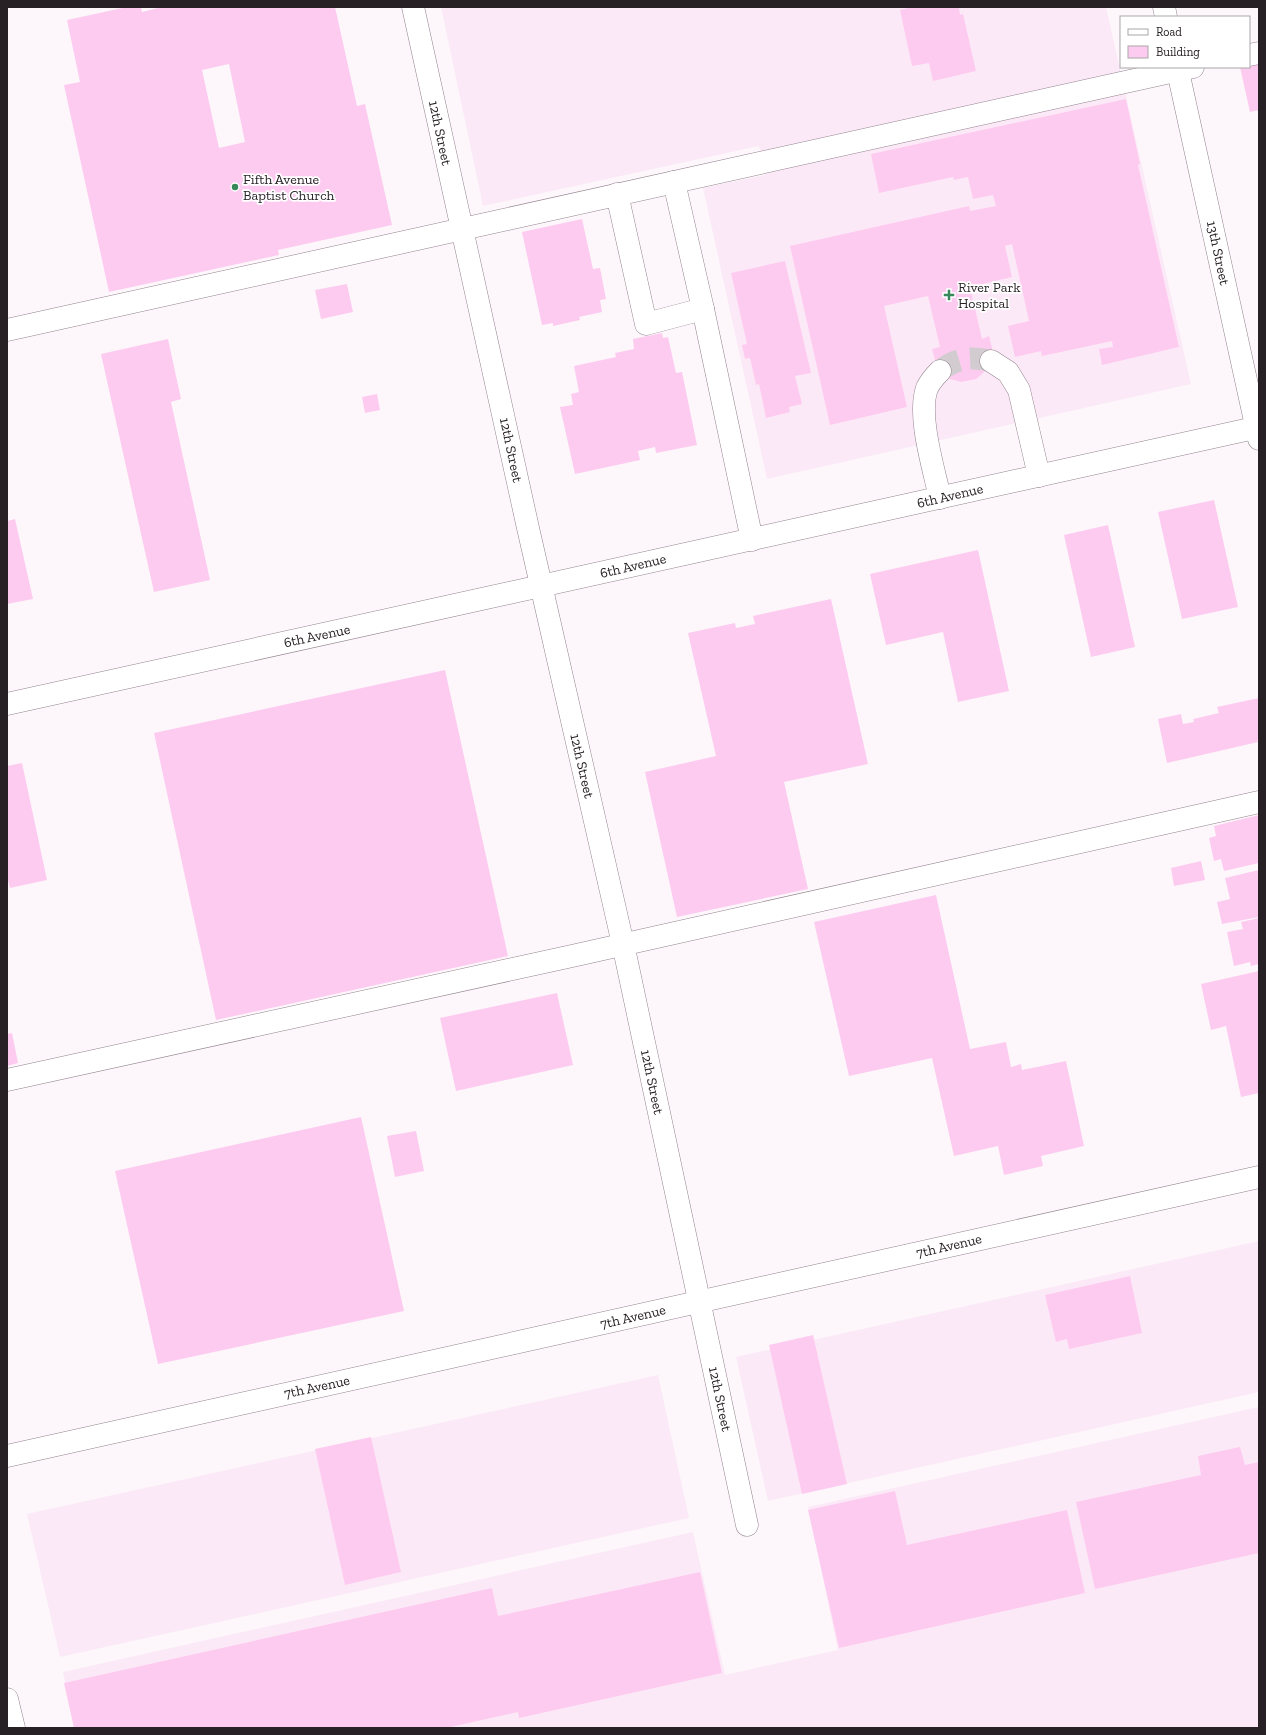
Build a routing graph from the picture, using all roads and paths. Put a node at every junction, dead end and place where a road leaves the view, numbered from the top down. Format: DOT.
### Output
graph roads {
  1 [pos="413,7"];
  2 [pos="1183,68"];
  3 [pos="674,182"];
  4 [pos="617,194"];
  5 [pos="461,229"];
  6 [pos="702,309"];
  7 [pos="7,330"];
  8 [pos="991,361"];
  9 [pos="940,371"];
  10 [pos="1258,431"];
  11 [pos="1039,476"];
  12 [pos="940,498"];
  13 [pos="752,540"];
  14 [pos="542,586"];
  15 [pos="7,704"];
  16 [pos="1259,802"];
  17 [pos="623,944"];
  18 [pos="7,1080"];
  19 [pos="1259,1177"];
  20 [pos="699,1303"];
  21 [pos="7,1456"];
  22 [pos="748,1525"];
  23 [pos="7,1699"];
  24 [pos="14,1728"];
  1 -- 5 [label="street, 12th Street"];
  2 -- 3 [label="street"];
  2 -- 10 [label="street, 13th Street"];
  3 -- 4 [label="street"];
  3 -- 6 [label="street"];
  4 -- 5 [label="street"];
  4 -- 6 [label="street"];
  5 -- 7 [label="street"];
  5 -- 14 [label="street, 12th Street"];
  6 -- 13 [label="street"];
  8 -- 11 [label="street"];
  9 -- 12 [label="street"];
  10 -- 11 [label="street, 6th Avenue"];
  11 -- 12 [label="street, 6th Avenue"];
  12 -- 13 [label="street, 6th Avenue"];
  13 -- 14 [label="street, 6th Avenue"];
  14 -- 15 [label="street, 6th Avenue"];
  14 -- 17 [label="street, 12th Street"];
  16 -- 17 [label="street"];
  17 -- 18 [label="street"];
  17 -- 20 [label="street, 12th Street"];
  19 -- 20 [label="street, 7th Avenue"];
  20 -- 21 [label="street, 7th Avenue"];
  20 -- 22 [label="street, 12th Street"];
  23 -- 24 [label="street"];
}
